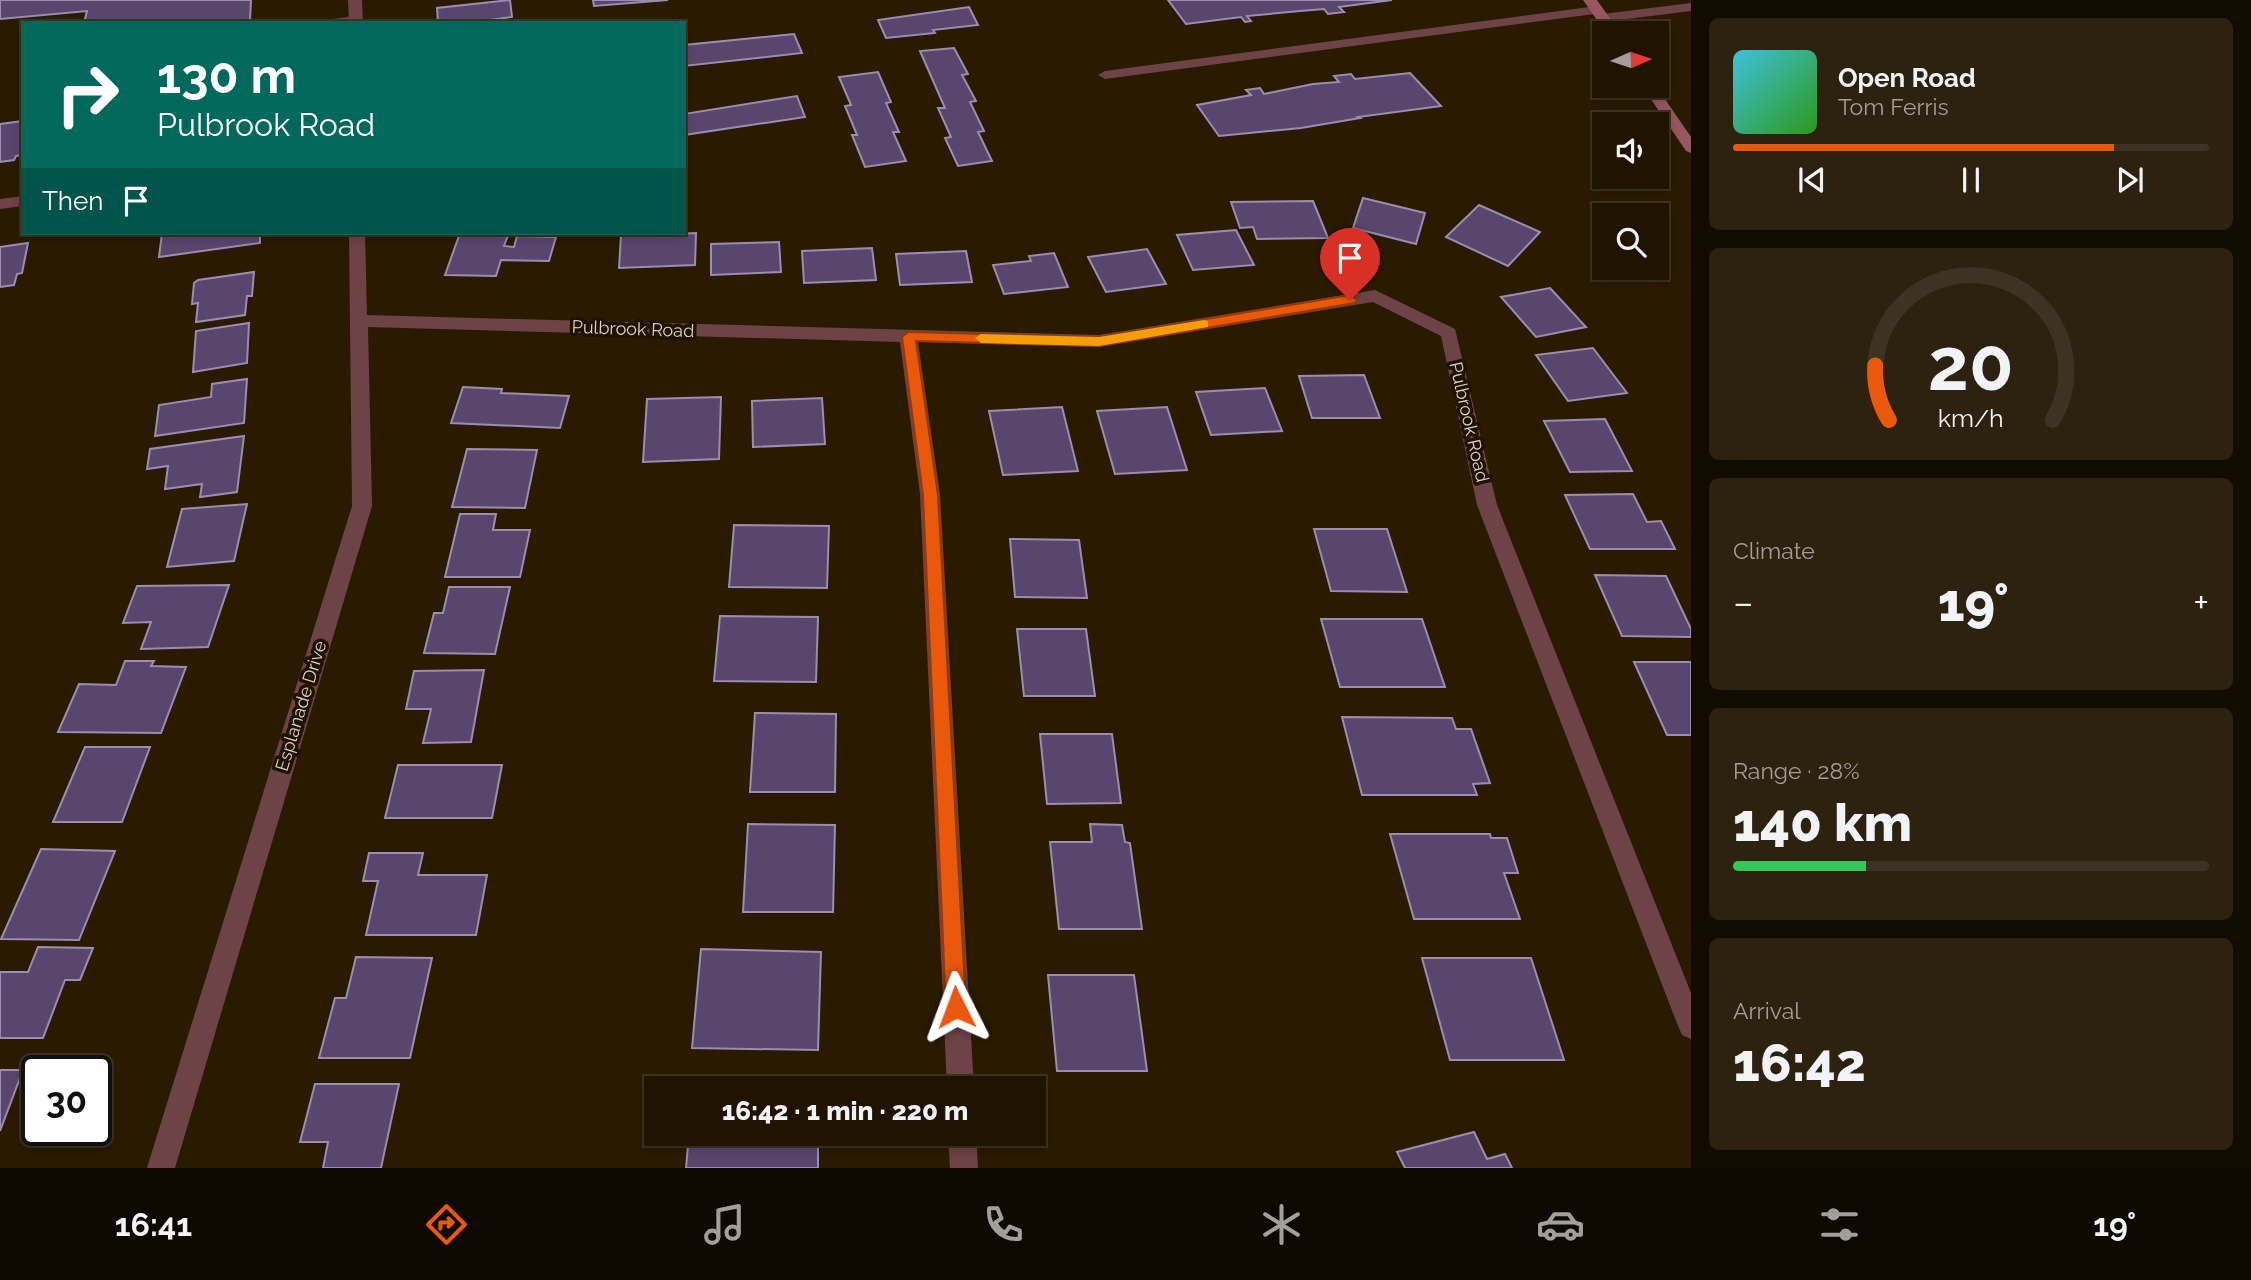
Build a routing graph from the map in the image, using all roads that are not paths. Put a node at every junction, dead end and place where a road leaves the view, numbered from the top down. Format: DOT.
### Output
graph roads {
  1 [pos="355,0"];
  2 [pos="1691,7"];
  3 [pos="1597,9"];
  4 [pos="356,21"];
  5 [pos="1105,75"];
  6 [pos="1657,98"];
  7 [pos="1691,148"];
  8 [pos="21,201"];
  9 [pos="0,204"];
  10 [pos="357,235"];
  11 [pos="358,321"];
  12 [pos="908,337"];
  13 [pos="1691,1026"];
  14 [pos="959,1076"];
  15 [pos="963,1146"];
  16 [pos="161,1168"];
  17 [pos="964,1168"];
  1 -- 4 [label="street"];
  2 -- 3 [label="street"];
  3 -- 5 [label="street"];
  6 -- 7 [label="main road"];
  8 -- 9 [label="street"];
  10 -- 11 [label="street, Esplanade Drive"];
  11 -- 12 [label="street, Pulbrook Road"];
  11 -- 16 [label="street, Esplanade Drive"];
  12 -- 13 [label="street, Pulbrook Road"];
  12 -- 14 [label="street"];
  15 -- 17 [label="street"];
}
